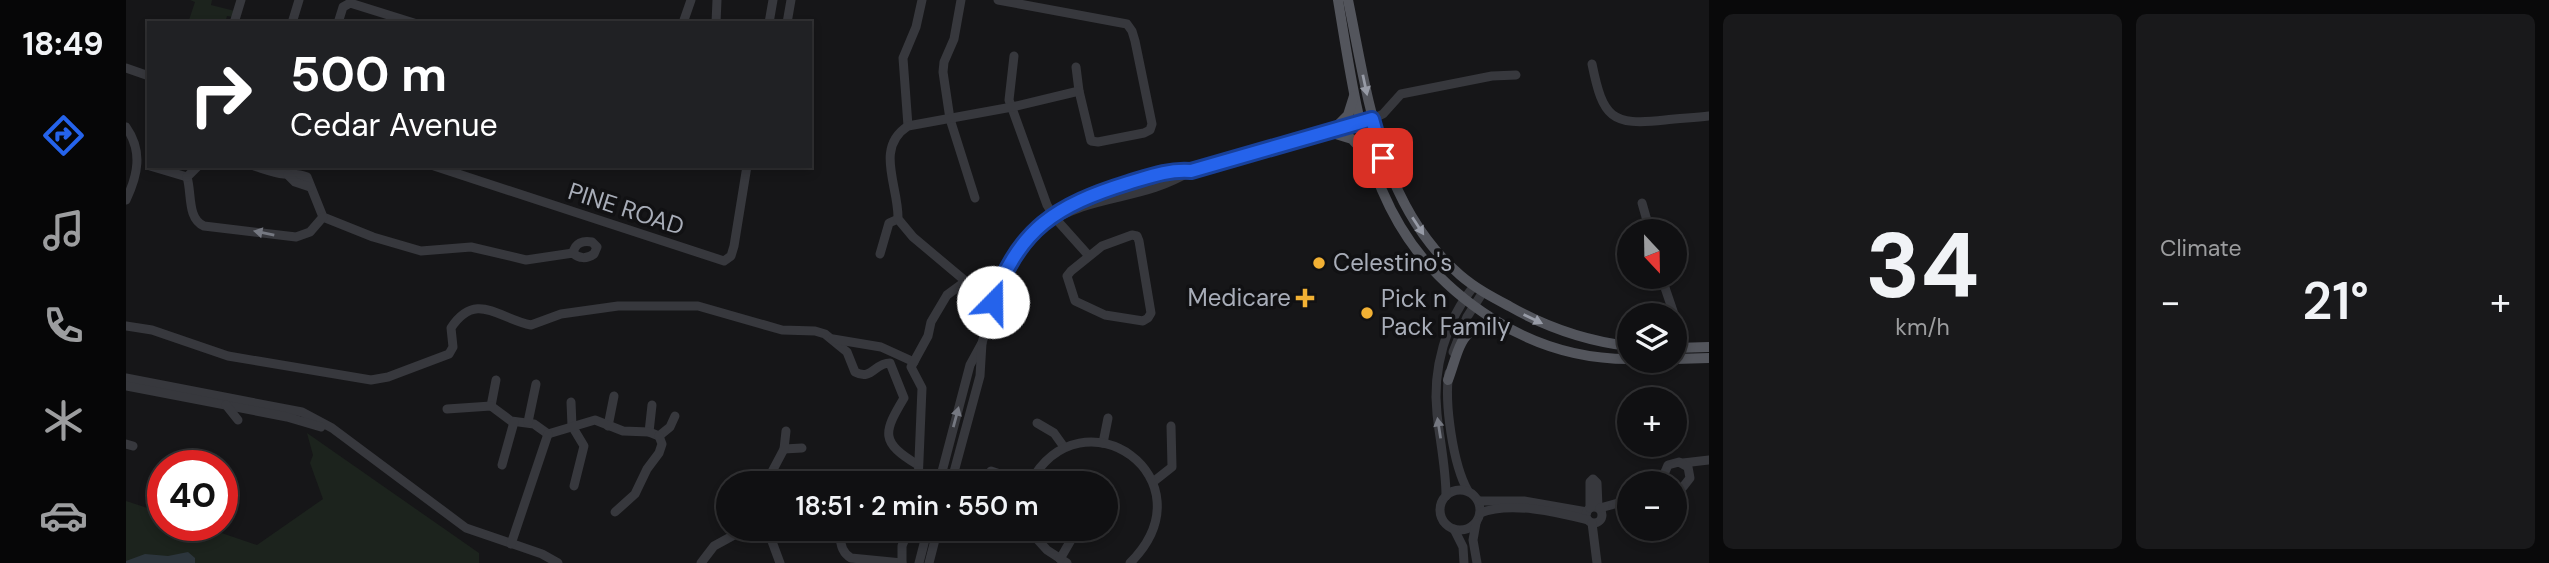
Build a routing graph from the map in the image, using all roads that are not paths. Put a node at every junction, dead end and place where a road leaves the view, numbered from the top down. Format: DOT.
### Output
graph roads {
  1 [pos="241,0"];
  2 [pos="299,0"];
  3 [pos="691,0"];
  4 [pos="717,0"];
  5 [pos="773,0"];
  6 [pos="791,0"];
  7 [pos="922,0"];
  8 [pos="961,0"];
  9 [pos="998,0"];
  10 [pos="1338,0"];
  11 [pos="1348,0"];
  12 [pos="235,21"];
  13 [pos="293,21"];
  14 [pos="339,21"];
  15 [pos="408,21"];
  16 [pos="684,21"];
  17 [pos="716,21"];
  18 [pos="769,21"];
  19 [pos="787,21"];
  20 [pos="1014,56"];
  21 [pos="1592,64"];
  22 [pos="1076,67"];
  23 [pos="126,68"];
  24 [pos="147,75"];
  25 [pos="1516,75"];
  26 [pos="1079,91"];
  27 [pos="1354,96"];
  28 [pos="1012,107"];
  29 [pos="1709,116"];
  30 [pos="950,119"];
  31 [pos="1367,121"];
  32 [pos="908,126"];
  33 [pos="126,127"];
  34 [pos="1330,132"];
  35 [pos="1369,160"];
  36 [pos="138,163"];
  37 [pos="147,165"];
  38 [pos="156,168"];
  39 [pos="196,168"];
  40 [pos="262,168"];
  41 [pos="440,168"];
  42 [pos="747,168"];
  43 [pos="1191,171"];
  44 [pos="187,177"];
  45 [pos="1045,197"];
  46 [pos="975,198"];
  47 [pos="126,200"];
  48 [pos="1642,204"];
  49 [pos="1063,208"];
  50 [pos="323,217"];
  51 [pos="1051,218"];
  52 [pos="898,219"];
  53 [pos="1646,219"];
  54 [pos="573,253"];
  55 [pos="880,254"];
  56 [pos="1089,256"];
  57 [pos="1478,288"];
  58 [pos="1468,303"];
  59 [pos="126,326"];
  60 [pos="1528,338"];
  61 [pos="833,339"];
  62 [pos="982,343"];
  63 [pos="1617,344"];
  64 [pos="1709,347"];
  65 [pos="1687,352"];
  66 [pos="1687,355"];
  67 [pos="1617,358"];
  68 [pos="1709,358"];
  69 [pos="914,362"];
  70 [pos="126,378"];
  71 [pos="496,380"];
  72 [pos="1448,380"];
  73 [pos="536,384"];
  74 [pos="126,386"];
  75 [pos="614,396"];
  76 [pos="571,402"];
  77 [pos="226,405"];
  78 [pos="652,405"];
  79 [pos="491,406"];
  80 [pos="447,409"];
  81 [pos="675,416"];
  82 [pos="1108,418"];
  83 [pos="239,420"];
  84 [pos="514,422"];
  85 [pos="528,422"];
  86 [pos="1038,423"];
  87 [pos="572,426"];
  88 [pos="608,426"];
  89 [pos="1171,426"];
  90 [pos="786,431"];
  91 [pos="649,432"];
  92 [pos="338,435"];
  93 [pos="548,435"];
  94 [pos="659,436"];
  95 [pos="1103,443"];
  96 [pos="1064,447"];
  97 [pos="802,448"];
  98 [pos="784,449"];
  99 [pos="1709,461"];
  100 [pos="502,465"];
  101 [pos="918,465"];
  102 [pos="1686,465"];
  103 [pos="772,471"];
  104 [pos="918,471"];
  105 [pos="942,471"];
  106 [pos="954,471"];
  107 [pos="1038,471"];
  108 [pos="1665,471"];
  109 [pos="1153,482"];
  110 [pos="1687,484"];
  111 [pos="574,486"];
  112 [pos="1468,491"];
  113 [pos="1446,496"];
  114 [pos="1479,501"];
  115 [pos="1617,507"];
  116 [pos="615,512"];
  117 [pos="1480,513"];
  118 [pos="1594,514"];
  119 [pos="1476,523"];
  120 [pos="1454,529"];
  121 [pos="723,541"];
  122 [pos="772,541"];
  123 [pos="840,541"];
  124 [pos="904,541"];
  125 [pos="925,541"];
  126 [pos="935,541"];
  127 [pos="1037,541"];
  128 [pos="1072,541"];
  129 [pos="511,544"];
  130 [pos="1064,561"];
  131 [pos="558,563"];
  132 [pos="701,563"];
  133 [pos="780,563"];
  134 [pos="902,563"];
  135 [pos="919,563"];
  136 [pos="929,563"];
  137 [pos="1130,563"];
  138 [pos="1464,563"];
  139 [pos="1477,563"];
  140 [pos="1597,563"];
  1 -- 12 [label="street"];
  2 -- 13 [label="street"];
  3 -- 16 [label="street"];
  4 -- 17 [label="street"];
  5 -- 18 [label="street"];
  6 -- 19 [label="street"];
  7 -- 32 [label="street"];
  8 -- 30 [label="street"];
  9 -- 26 [label="street"];
  10 -- 27 [label="main road"];
  11 -- 31 [label="main road, one-way"];
  14 -- 15 [label="street"];
  20 -- 28 [label="street"];
  21 -- 29 [label="street"];
  22 -- 26 [label="street"];
  23 -- 24 [label="street"];
  25 -- 31 [label="street"];
  26 -- 28 [label="street"];
  27 -- 31 [label="main road"];
  27 -- 34 [label="main road"];
  28 -- 30 [label="street"];
  28 -- 45 [label="street"];
  30 -- 32 [label="street"];
  30 -- 46 [label="street"];
  31 -- 34 [label="street"];
  31 -- 35 [label="main road"];
  31 -- 57 [label="main road, one-way"];
  32 -- 52 [label="street"];
  33 -- 36 [label="street"];
  34 -- 35 [label="main road"];
  34 -- 43 [label="street"];
  35 -- 58 [label="main road"];
  36 -- 37 [label="street"];
  36 -- 47 [label="street"];
  38 -- 44 [label="street"];
  39 -- 44 [label="street"];
  40 -- 50 [label="street"];
  41 -- 42 [label="street, PINE ROAD"];
  43 -- 49 [label="street"];
  43 -- 51 [label="street"];
  50 -- 44 [label="street, one-way"];
  45 -- 49 [label="street"];
  45 -- 51 [label="street"];
  48 -- 53 [label="street"];
  49 -- 51 [label="street"];
  50 -- 54 [label="street"];
  51 -- 56 [label="street"];
  51 -- 62 [label="street"];
  52 -- 55 [label="street"];
  52 -- 69 [label="street"];
  56 -- 56 [label="street"];
  57 -- 58 [label="street"];
  57 -- 63 [label="main road, one-way"];
  58 -- 60 [label="main road"];
  58 -- 72 [label="street"];
  113 -- 58 [label="street, one-way"];
  59 -- 61 [label="street"];
  60 -- 67 [label="main road"];
  60 -- 72 [label="main road"];
  61 -- 69 [label="street"];
  61 -- 101 [label="street"];
  105 -- 62 [label="street, one-way"];
  62 -- 106 [label="street"];
  64 -- 65 [label="main road"];
  66 -- 68 [label="main road"];
  69 -- 101 [label="street"];
  70 -- 92 [label="street"];
  71 -- 79 [label="street"];
  72 -- 112 [label="street"];
  73 -- 85 [label="street"];
  74 -- 77 [label="street"];
  75 -- 88 [label="street"];
  76 -- 87 [label="street"];
  77 -- 83 [label="street"];
  77 -- 92 [label="street"];
  78 -- 91 [label="street"];
  79 -- 80 [label="street"];
  79 -- 84 [label="street"];
  81 -- 94 [label="street"];
  82 -- 95 [label="street"];
  84 -- 85 [label="street"];
  84 -- 100 [label="street"];
  85 -- 93 [label="street"];
  86 -- 96 [label="street"];
  87 -- 88 [label="street"];
  87 -- 93 [label="street"];
  87 -- 111 [label="street"];
  88 -- 91 [label="street"];
  89 -- 109 [label="street"];
  90 -- 98 [label="street"];
  91 -- 94 [label="street"];
  92 -- 129 [label="street"];
  93 -- 129 [label="street"];
  94 -- 116 [label="street"];
  95 -- 96 [label="street"];
  95 -- 109 [label="street"];
  96 -- 107 [label="street"];
  97 -- 98 [label="street"];
  98 -- 103 [label="street"];
  99 -- 102 [label="street"];
  101 -- 104 [label="street"];
  102 -- 108 [label="street"];
  102 -- 110 [label="street"];
  109 -- 137 [label="street"];
  112 -- 113 [label="street"];
  112 -- 114 [label="street"];
  113 -- 120 [label="street"];
  114 -- 117 [label="street"];
  114 -- 118 [label="street"];
  115 -- 118 [label="street"];
  117 -- 118 [label="street"];
  117 -- 119 [label="street"];
  118 -- 140 [label="street"];
  119 -- 120 [label="street"];
  119 -- 139 [label="street"];
  120 -- 138 [label="street"];
  121 -- 132 [label="street"];
  122 -- 133 [label="street"];
  123 -- 134 [label="street"];
  124 -- 134 [label="street"];
  125 -- 135 [label="street"];
  126 -- 136 [label="street"];
  127 -- 130 [label="street"];
  128 -- 130 [label="street"];
  129 -- 131 [label="street"];
}
